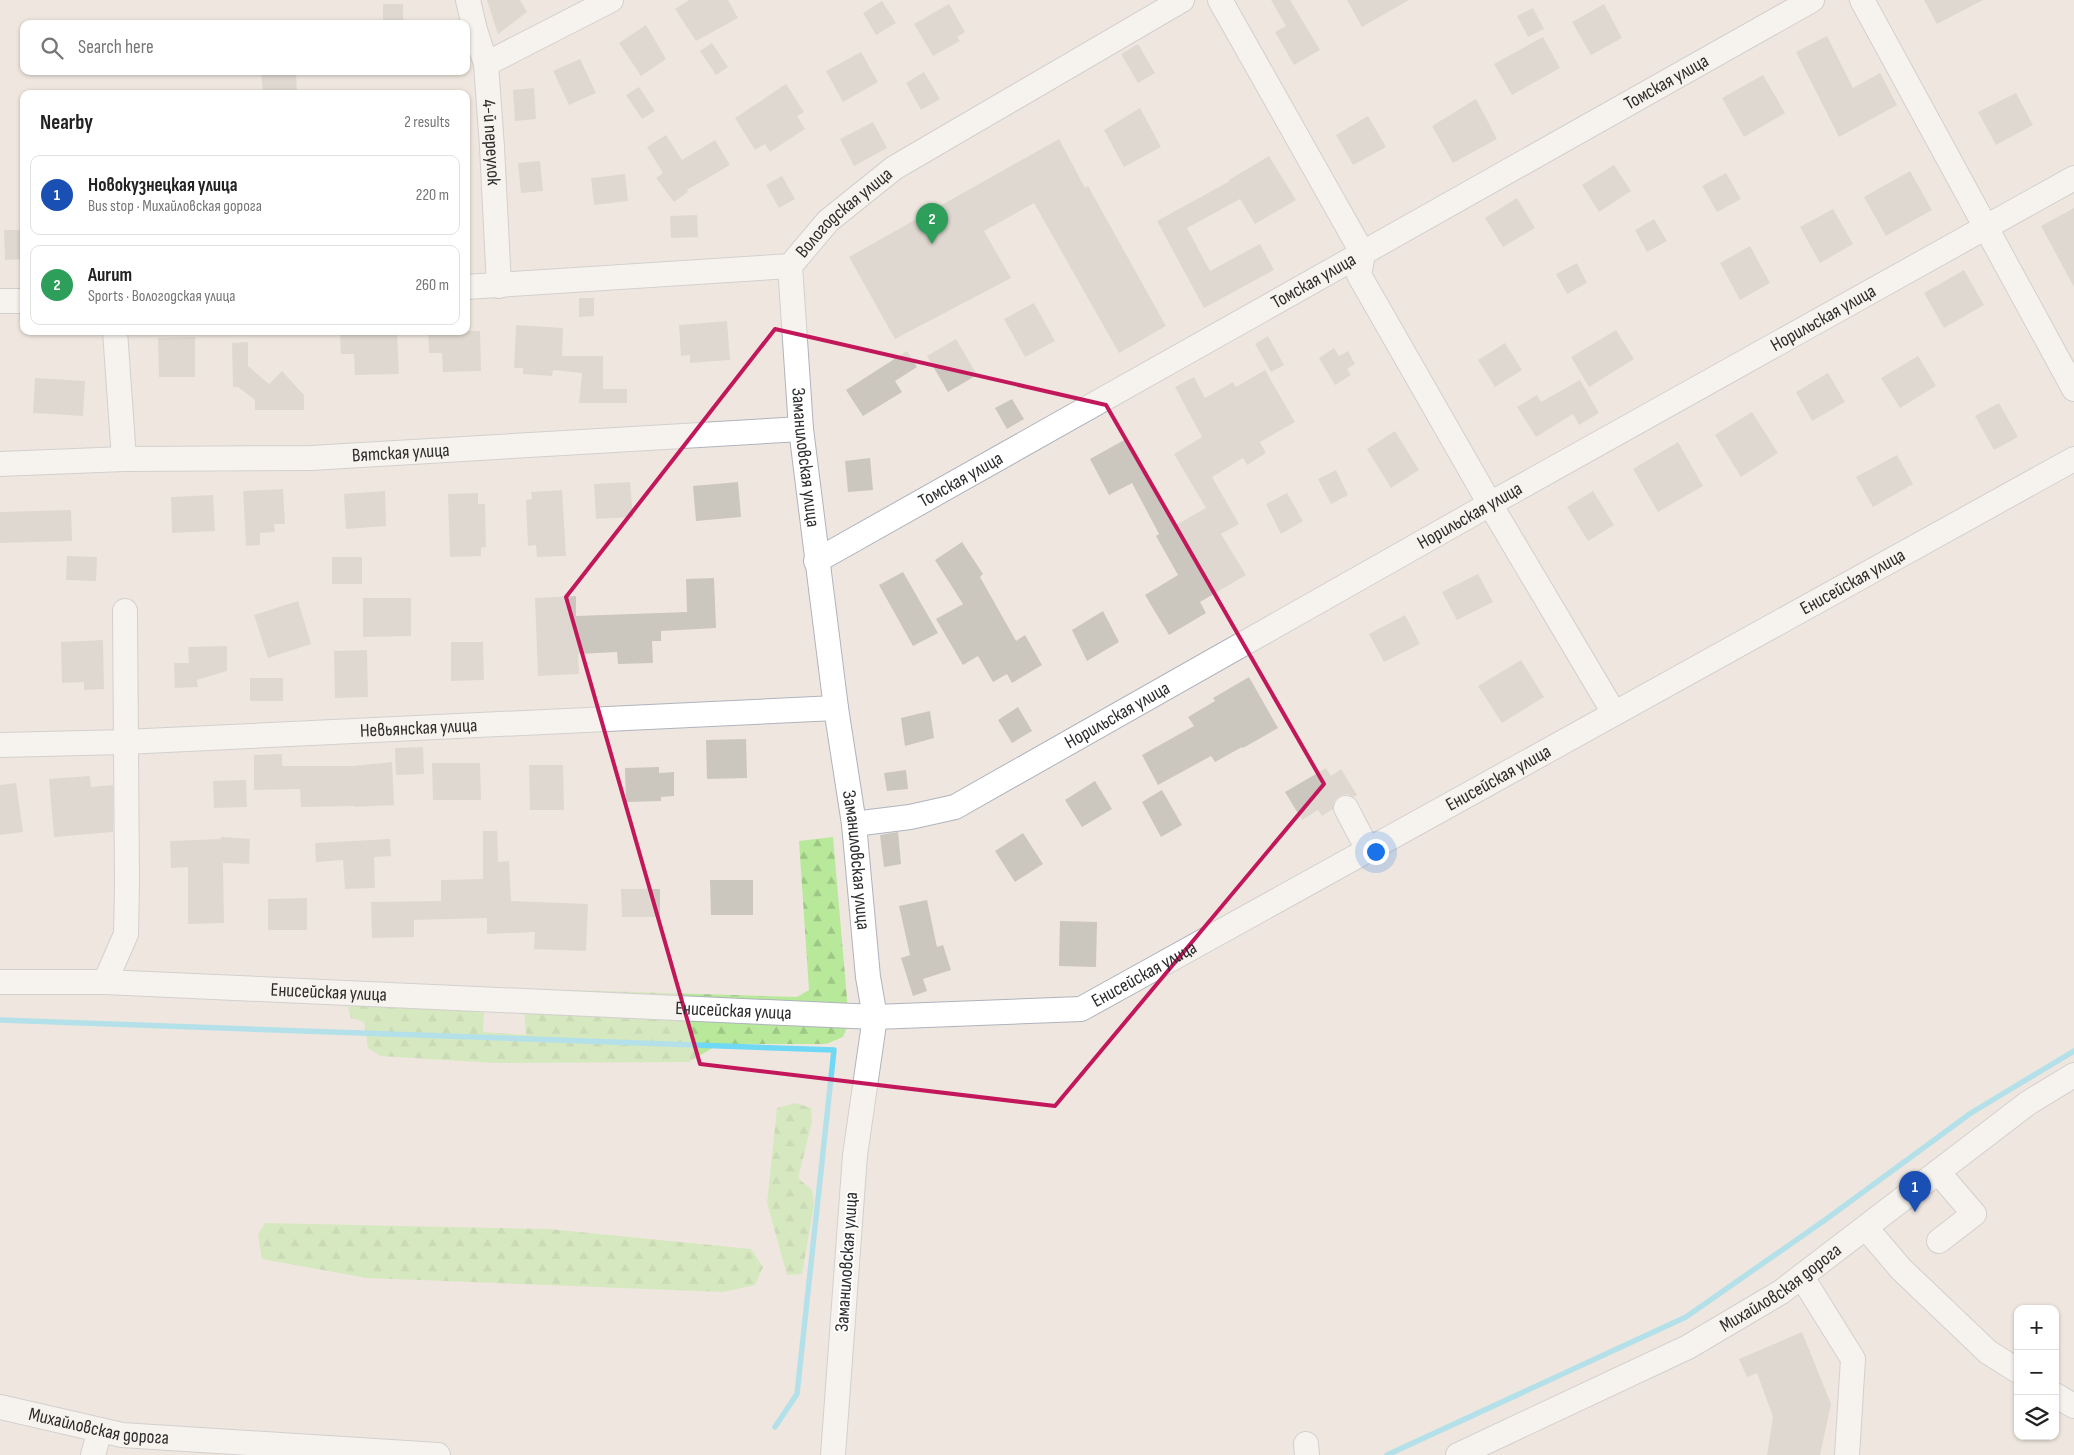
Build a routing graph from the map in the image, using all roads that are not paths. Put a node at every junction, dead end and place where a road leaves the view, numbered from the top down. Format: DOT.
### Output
graph roads {
  1 [pos="468,0"];
  2 [pos="610,0"];
  3 [pos="1182,0"];
  4 [pos="1220,0"];
  5 [pos="1812,0"];
  6 [pos="1862,0"];
  7 [pos="486,64"];
  8 [pos="2074,178"];
  9 [pos="1987,227"];
  10 [pos="1363,254"];
  11 [pos="790,266"];
  12 [pos="499,286"];
  13 [pos="470,287"];
  14 [pos="0,301"];
  15 [pos="20,301"];
  16 [pos="115,335"];
  17 [pos="2074,389"];
  18 [pos="801,429"];
  19 [pos="124,459"];
  20 [pos="2074,459"];
  21 [pos="0,464"];
  22 [pos="1490,504"];
  23 [pos="816,561"];
  24 [pos="125,611"];
  25 [pos="836,708"];
  26 [pos="1614,713"];
  27 [pos="126,742"];
  28 [pos="0,745"];
  29 [pos="1346,808"];
  30 [pos="854,824"];
  31 [pos="1368,850"];
  32 [pos="0,982"];
  33 [pos="105,982"];
  34 [pos="875,1017"];
  35 [pos="2074,1075"];
  36 [pos="1938,1172"];
  37 [pos="1866,1228"];
  38 [pos="1939,1241"];
  39 [pos="1802,1277"];
  40 [pos="2014,1368"];
  41 [pos="2059,1397"];
  42 [pos="2074,1406"];
  43 [pos="0,1407"];
  44 [pos="100,1430"];
  45 [pos="93,1455"];
  46 [pos="438,1455"];
  47 [pos="833,1455"];
  48 [pos="1458,1455"];
  49 [pos="1847,1455"];
  1 -- 7 [label="street, 4-й переулок"];
  2 -- 7 [label="street"];
  3 -- 11 [label="street, Вологодская улица"];
  4 -- 10 [label="street"];
  5 -- 10 [label="street, Томская улица"];
  6 -- 9 [label="street"];
  7 -- 12 [label="street, 4-й переулок"];
  8 -- 9 [label="street, Норильская улица"];
  9 -- 17 [label="street"];
  9 -- 22 [label="street, Норильская улица"];
  10 -- 22 [label="street"];
  10 -- 23 [label="street, Томская улица"];
  11 -- 12 [label="street, Вологодская улица"];
  11 -- 18 [label="street, Заманиловская улица"];
  12 -- 13 [label="street, Вологодская улица"];
  14 -- 15 [label="street"];
  16 -- 19 [label="street"];
  18 -- 19 [label="street, Вятская улица"];
  18 -- 23 [label="street, Заманиловская улица"];
  19 -- 21 [label="street, Вятская улица"];
  20 -- 26 [label="street, Енисейская улица"];
  22 -- 26 [label="street"];
  22 -- 30 [label="street, Норильская улица"];
  23 -- 25 [label="street, Заманиловская улица"];
  24 -- 27 [label="street"];
  25 -- 27 [label="street, Невьянская улица"];
  25 -- 30 [label="street, Заманиловская улица"];
  26 -- 31 [label="street, Енисейская улица"];
  27 -- 28 [label="street, Невьянская улица"];
  27 -- 33 [label="street"];
  29 -- 31 [label="street"];
  30 -- 34 [label="street, Заманиловская улица"];
  31 -- 34 [label="street, Енисейская улица"];
  32 -- 33 [label="street, Енисейская улица"];
  33 -- 34 [label="street, Енисейская улица"];
  34 -- 47 [label="street, Заманиловская улица"];
  35 -- 36 [label="street, Михайловская дорога"];
  36 -- 37 [label="street, Михайловская дорога"];
  36 -- 38 [label="street"];
  37 -- 39 [label="street, Михайловская дорога"];
  37 -- 40 [label="street"];
  39 -- 48 [label="street, Михайловская дорога"];
  39 -- 49 [label="street"];
  41 -- 42 [label="street"];
  43 -- 44 [label="street, Михайловская дорога"];
  44 -- 45 [label="street"];
  44 -- 46 [label="street, Михайловская дорога"];
}
